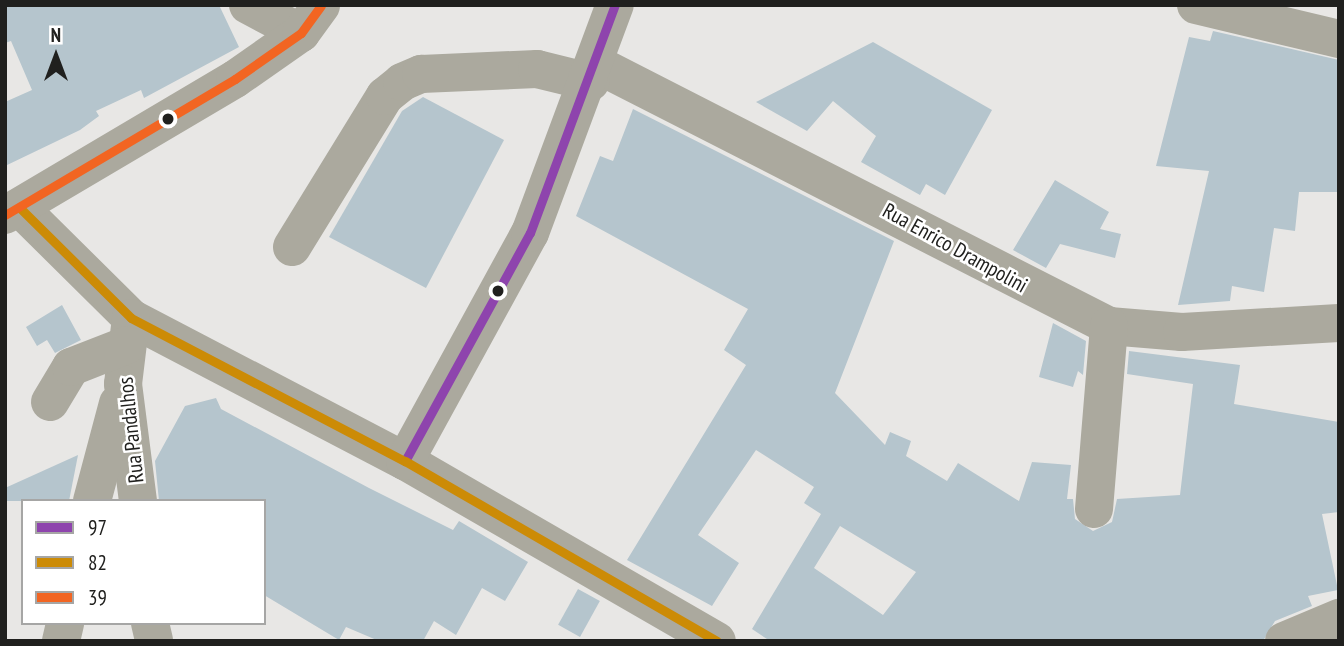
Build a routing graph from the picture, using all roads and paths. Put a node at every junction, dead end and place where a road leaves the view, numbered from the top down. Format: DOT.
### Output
graph roads {
  1 [pos="248,5"];
  2 [pos="615,5"];
  3 [pos="1196,5"];
  4 [pos="311,19"];
  5 [pos="1339,39"];
  6 [pos="593,73"];
  7 [pos="13,211"];
  8 [pos="292,247"];
  9 [pos="1339,323"];
  10 [pos="1109,326"];
  11 [pos="129,331"];
  12 [pos="123,384"];
  13 [pos="50,402"];
  14 [pos="405,461"];
  15 [pos="93,499"];
  16 [pos="138,499"];
  17 [pos="1094,509"];
  18 [pos="1339,618"];
  19 [pos="717,641"];
  20 [pos="1284,641"];
  1 -- 4 [label="street"];
  2 -- 6 [label="street"];
  3 -- 5 [label="street"];
  4 -- 7 [label="street"];
  6 -- 8 [label="street, Rua Enrico Drampolini"];
  6 -- 10 [label="street, Rua Enrico Drampolini"];
  6 -- 14 [label="street"];
  7 -- 11 [label="street"];
  9 -- 10 [label="street, Rua Enrico Drampolini"];
  10 -- 17 [label="street"];
  11 -- 12 [label="street, Rua Pandalhos"];
  11 -- 13 [label="street"];
  11 -- 14 [label="street"];
  12 -- 15 [label="street"];
  12 -- 16 [label="street, Rua Pandalhos"];
  14 -- 19 [label="street"];
  18 -- 20 [label="street"];
}
